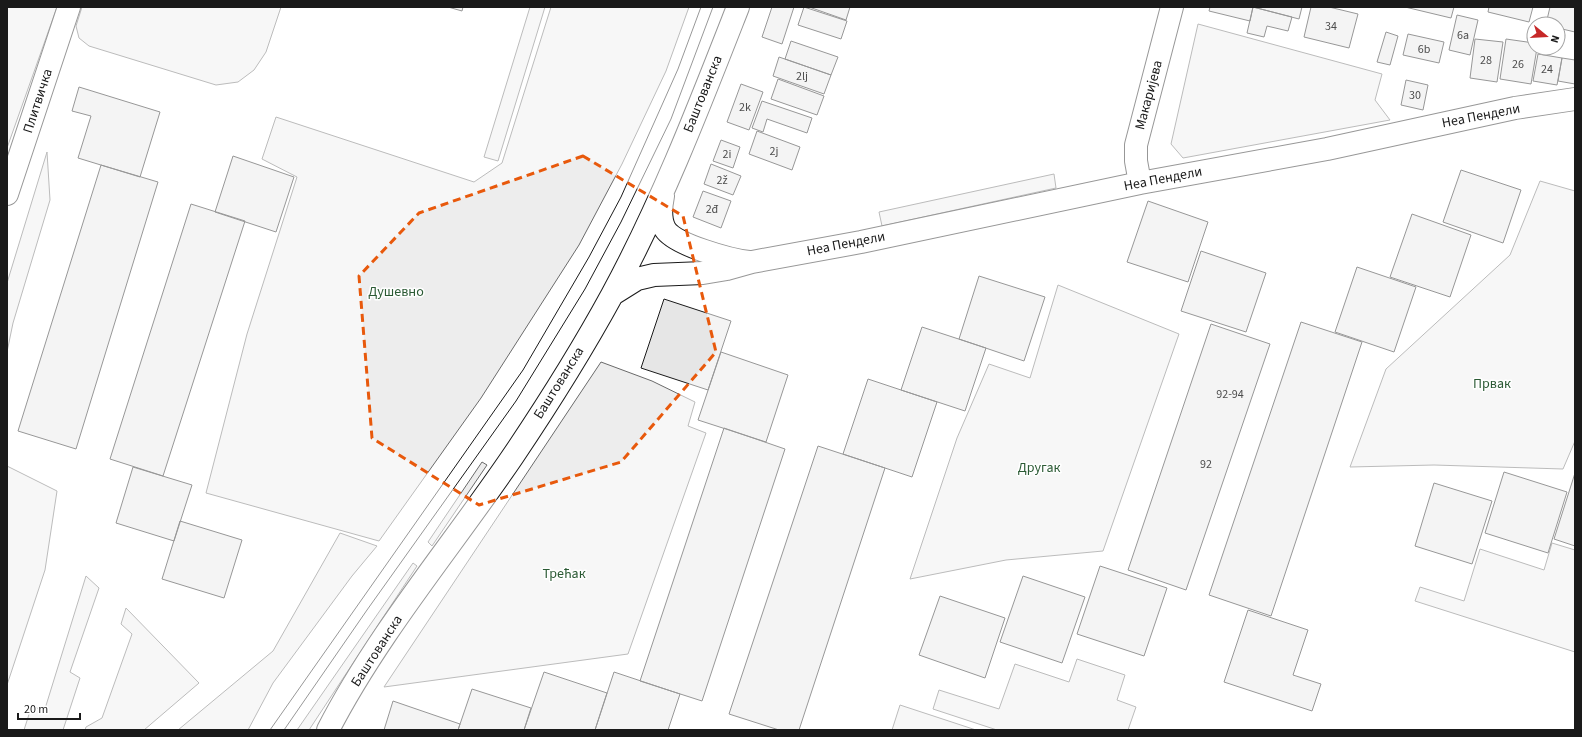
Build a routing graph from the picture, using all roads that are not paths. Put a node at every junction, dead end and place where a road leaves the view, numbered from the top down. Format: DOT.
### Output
graph roads {
  1 [pos="69,7"];
  2 [pos="738,7"];
  3 [pos="1172,7"];
  4 [pos="1575,99"];
  5 [pos="1140,183"];
  6 [pos="665,185"];
  7 [pos="7,194"];
  8 [pos="752,262"];
  9 [pos="613,294"];
  10 [pos="328,730"];
  1 -- 7 [label="street, Плитвичка"];
  2 -- 6 [label="street, Баштованска"];
  3 -- 5 [label="street, Макаријева"];
  4 -- 5 [label="street, Неа Пендели"];
  5 -- 8 [label="street, Неа Пендели"];
  6 -- 8 [label="street, Неа Пендели"];
  6 -- 9 [label="street, Баштованска"];
  8 -- 9 [label="street, Неа Пендели"];
  9 -- 10 [label="street, Баштованска"];
}
